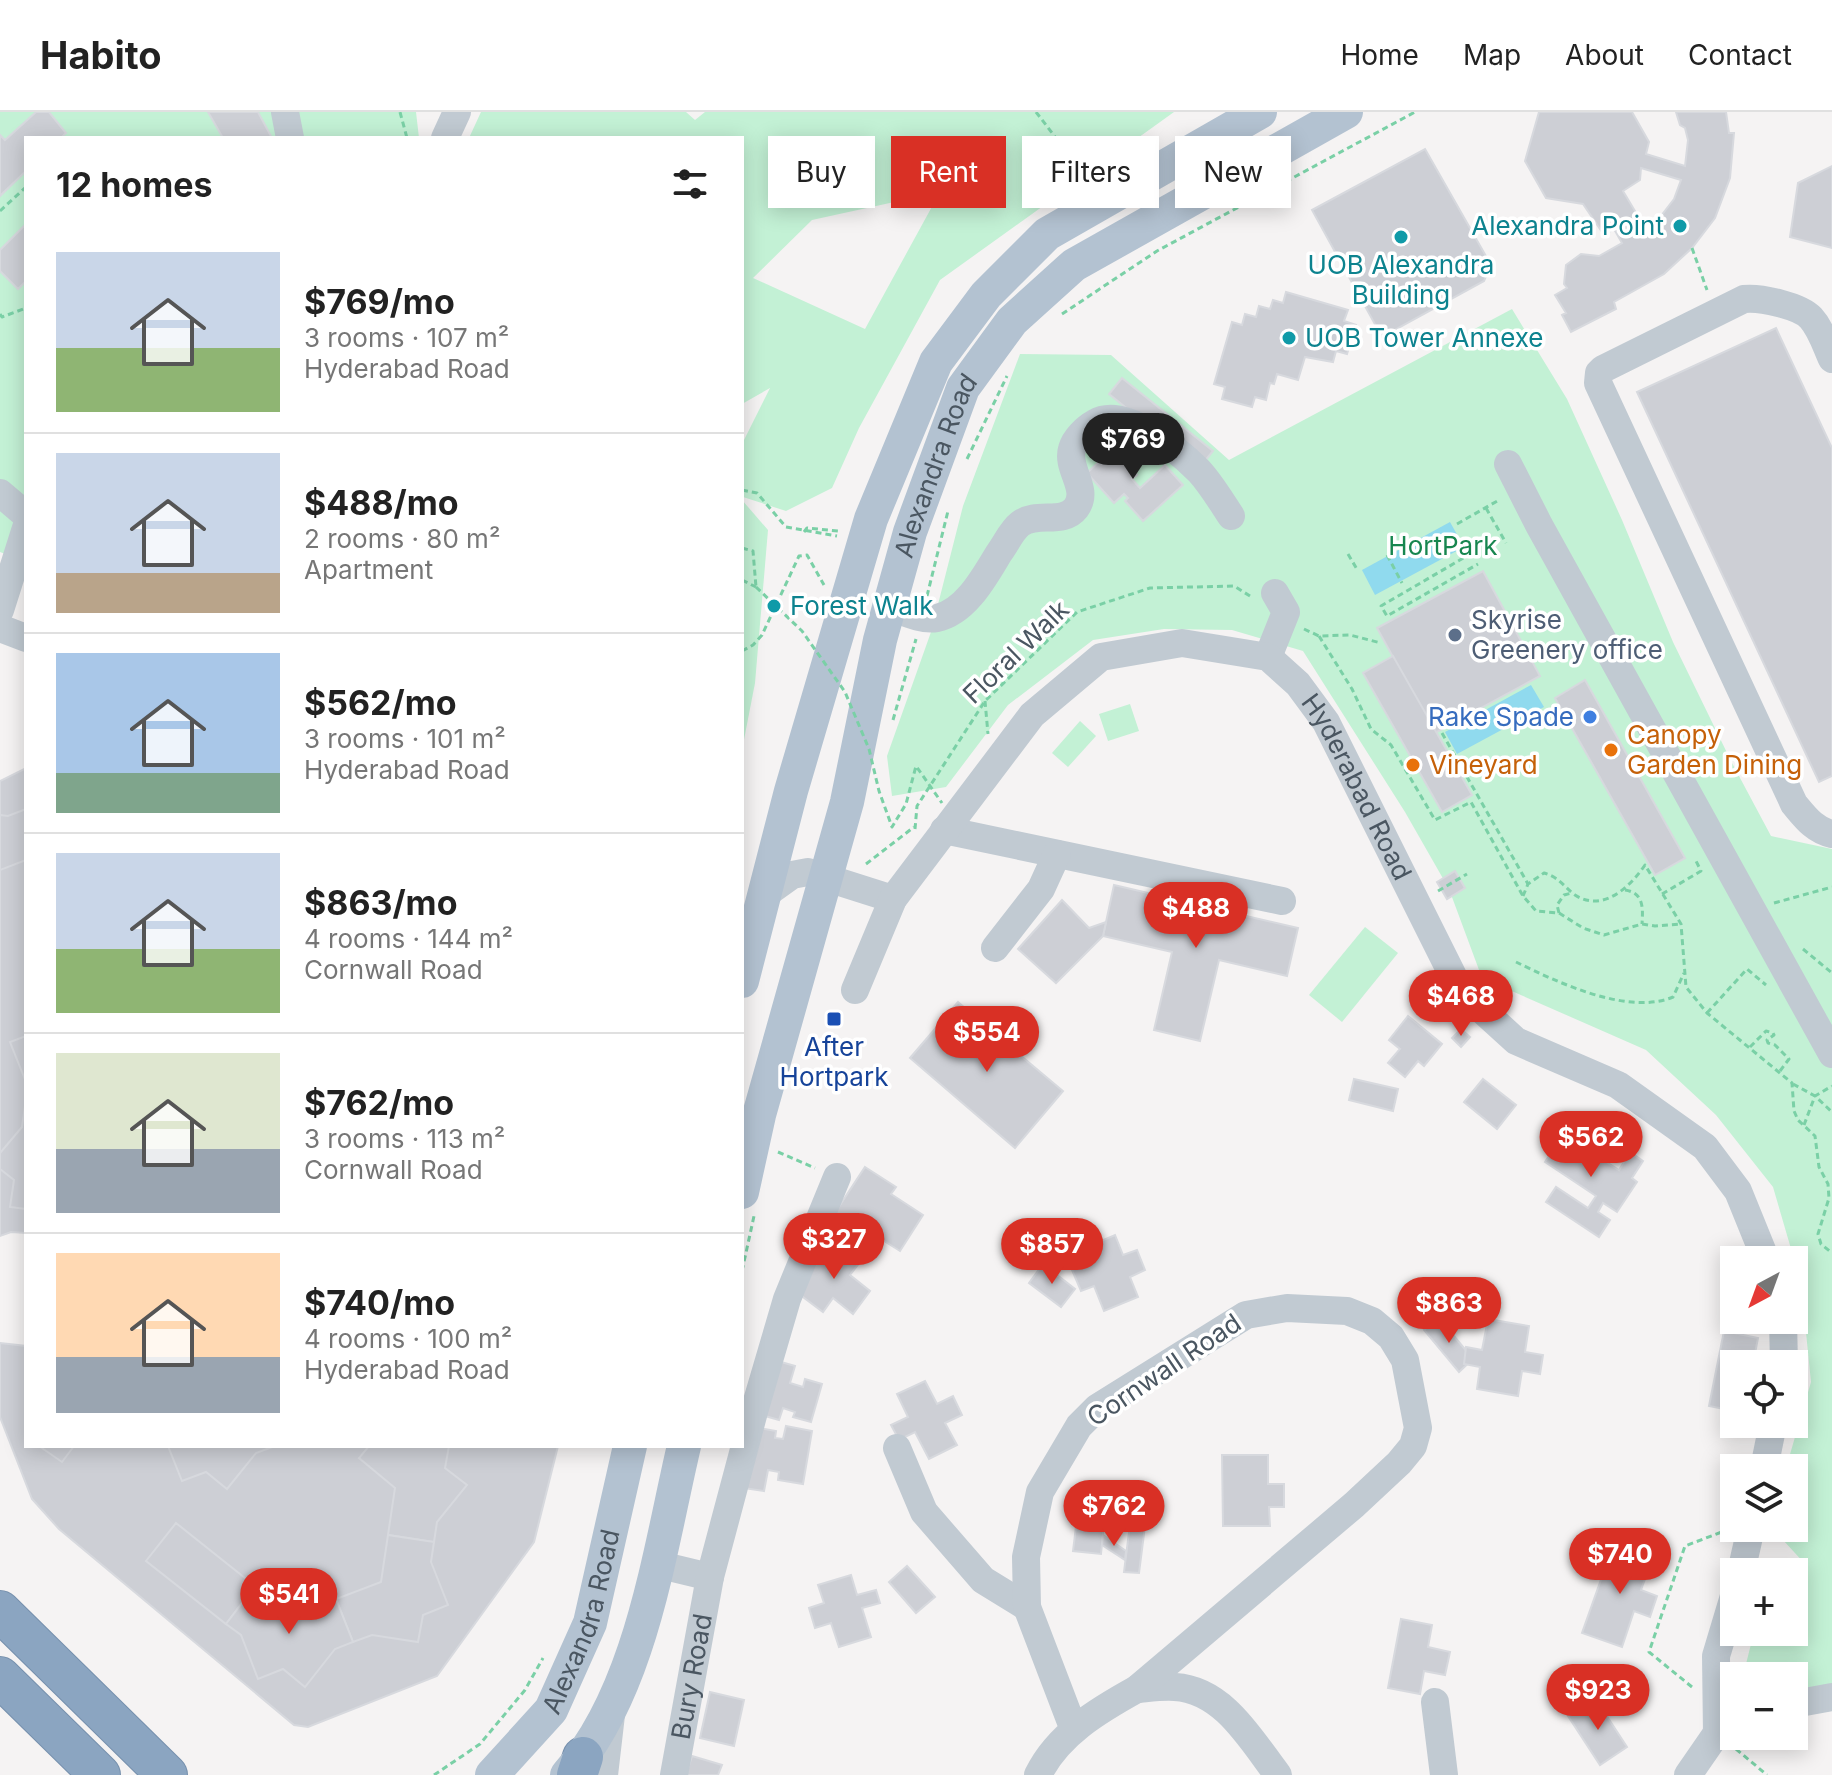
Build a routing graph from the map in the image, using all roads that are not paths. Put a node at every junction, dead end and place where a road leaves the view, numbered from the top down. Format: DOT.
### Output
graph roads {
  1 [pos="285,112"];
  2 [pos="1260,112"];
  3 [pos="1346,112"];
  4 [pos="290,136"];
  5 [pos="1832,359"];
  6 [pos="1508,464"];
  7 [pos="0,493"];
  8 [pos="24,513"];
  9 [pos="1231,516"];
  10 [pos="24,535"];
  11 [pos="8,595"];
  12 [pos="1280,605"];
  13 [pos="890,607"];
  14 [pos="0,628"];
  15 [pos="24,637"];
  16 [pos="1268,657"];
  17 [pos="791,791"];
  18 [pos="847,802"];
  19 [pos="936,823"];
  20 [pos="1832,834"];
  21 [pos="1057,854"];
  22 [pos="833,881"];
  23 [pos="764,895"];
  24 [pos="893,899"];
  25 [pos="1282,901"];
  26 [pos="995,948"];
  27 [pos="744,973"];
  28 [pos="855,990"];
  29 [pos="1832,1054"];
  30 [pos="751,1154"];
  31 [pos="837,1177"];
  32 [pos="1760,1246"];
  33 [pos="630,1448"];
  34 [pos="684,1448"];
  35 [pos="897,1448"];
  36 [pos="656,1564"];
  37 [pos="710,1577"];
  38 [pos="1027,1607"];
  39 [pos="0,1611"];
  40 [pos="1720,1643"];
  41 [pos="0,1677"];
  42 [pos="1137,1689"];
  43 [pos="1720,1693"];
  44 [pos="1832,1697"];
  45 [pos="1808,1701"];
  46 [pos="1435,1702"];
  47 [pos="1720,1726"];
  48 [pos="1074,1730"];
  49 [pos="583,1770"];
  50 [pos="100,1775"];
  51 [pos="167,1775"];
  52 [pos="492,1775"];
  53 [pos="674,1775"];
  54 [pos="1038,1775"];
  55 [pos="1278,1775"];
  56 [pos="1444,1775"];
  57 [pos="1688,1775"];
  1 -- 4 [label="street"];
  2 -- 17 [label="main road, Alexandra Road"];
  3 -- 13 [label="main road, Alexandra Road"];
  5 -- 20 [label="street"];
  6 -- 29 [label="street"];
  7 -- 8 [label="street"];
  9 -- 13 [label="street"];
  10 -- 11 [label="street"];
  12 -- 16 [label="street"];
  13 -- 18 [label="main road, Alexandra Road"];
  14 -- 15 [label="street"];
  16 -- 19 [label="street"];
  16 -- 32 [label="street, Hyderabad Road"];
  17 -- 18 [label="main road"];
  17 -- 23 [label="main road, Alexandra Road"];
  18 -- 22 [label="main road, Alexandra Road"];
  19 -- 21 [label="street"];
  19 -- 24 [label="street"];
  21 -- 25 [label="street"];
  21 -- 26 [label="street"];
  22 -- 23 [label="street"];
  22 -- 24 [label="street"];
  22 -- 30 [label="main road, Alexandra Road"];
  23 -- 27 [label="main road, Alexandra Road"];
  24 -- 28 [label="street"];
  31 -- 37 [label="street, Bury Road"];
  33 -- 52 [label="main road, Alexandra Road"];
  34 -- 36 [label="main road, Alexandra Road"];
  35 -- 38 [label="street"];
  36 -- 37 [label="street, Bury Road"];
  36 -- 49 [label="main road, Alexandra Road"];
  37 -- 53 [label="street, Bury Road"];
  38 -- 42 [label="street, Cornwall Road"];
  38 -- 48 [label="street, Cornwall Road"];
  39 -- 51 [label="highway"];
  40 -- 43 [label="street"];
  41 -- 50 [label="highway"];
  42 -- 48 [label="street, Cornwall Road"];
  42 -- 55 [label="street"];
  44 -- 45 [label="street"];
  46 -- 56 [label="street"];
  47 -- 57 [label="street"];
  48 -- 54 [label="street, Cornwall Road"];
}
